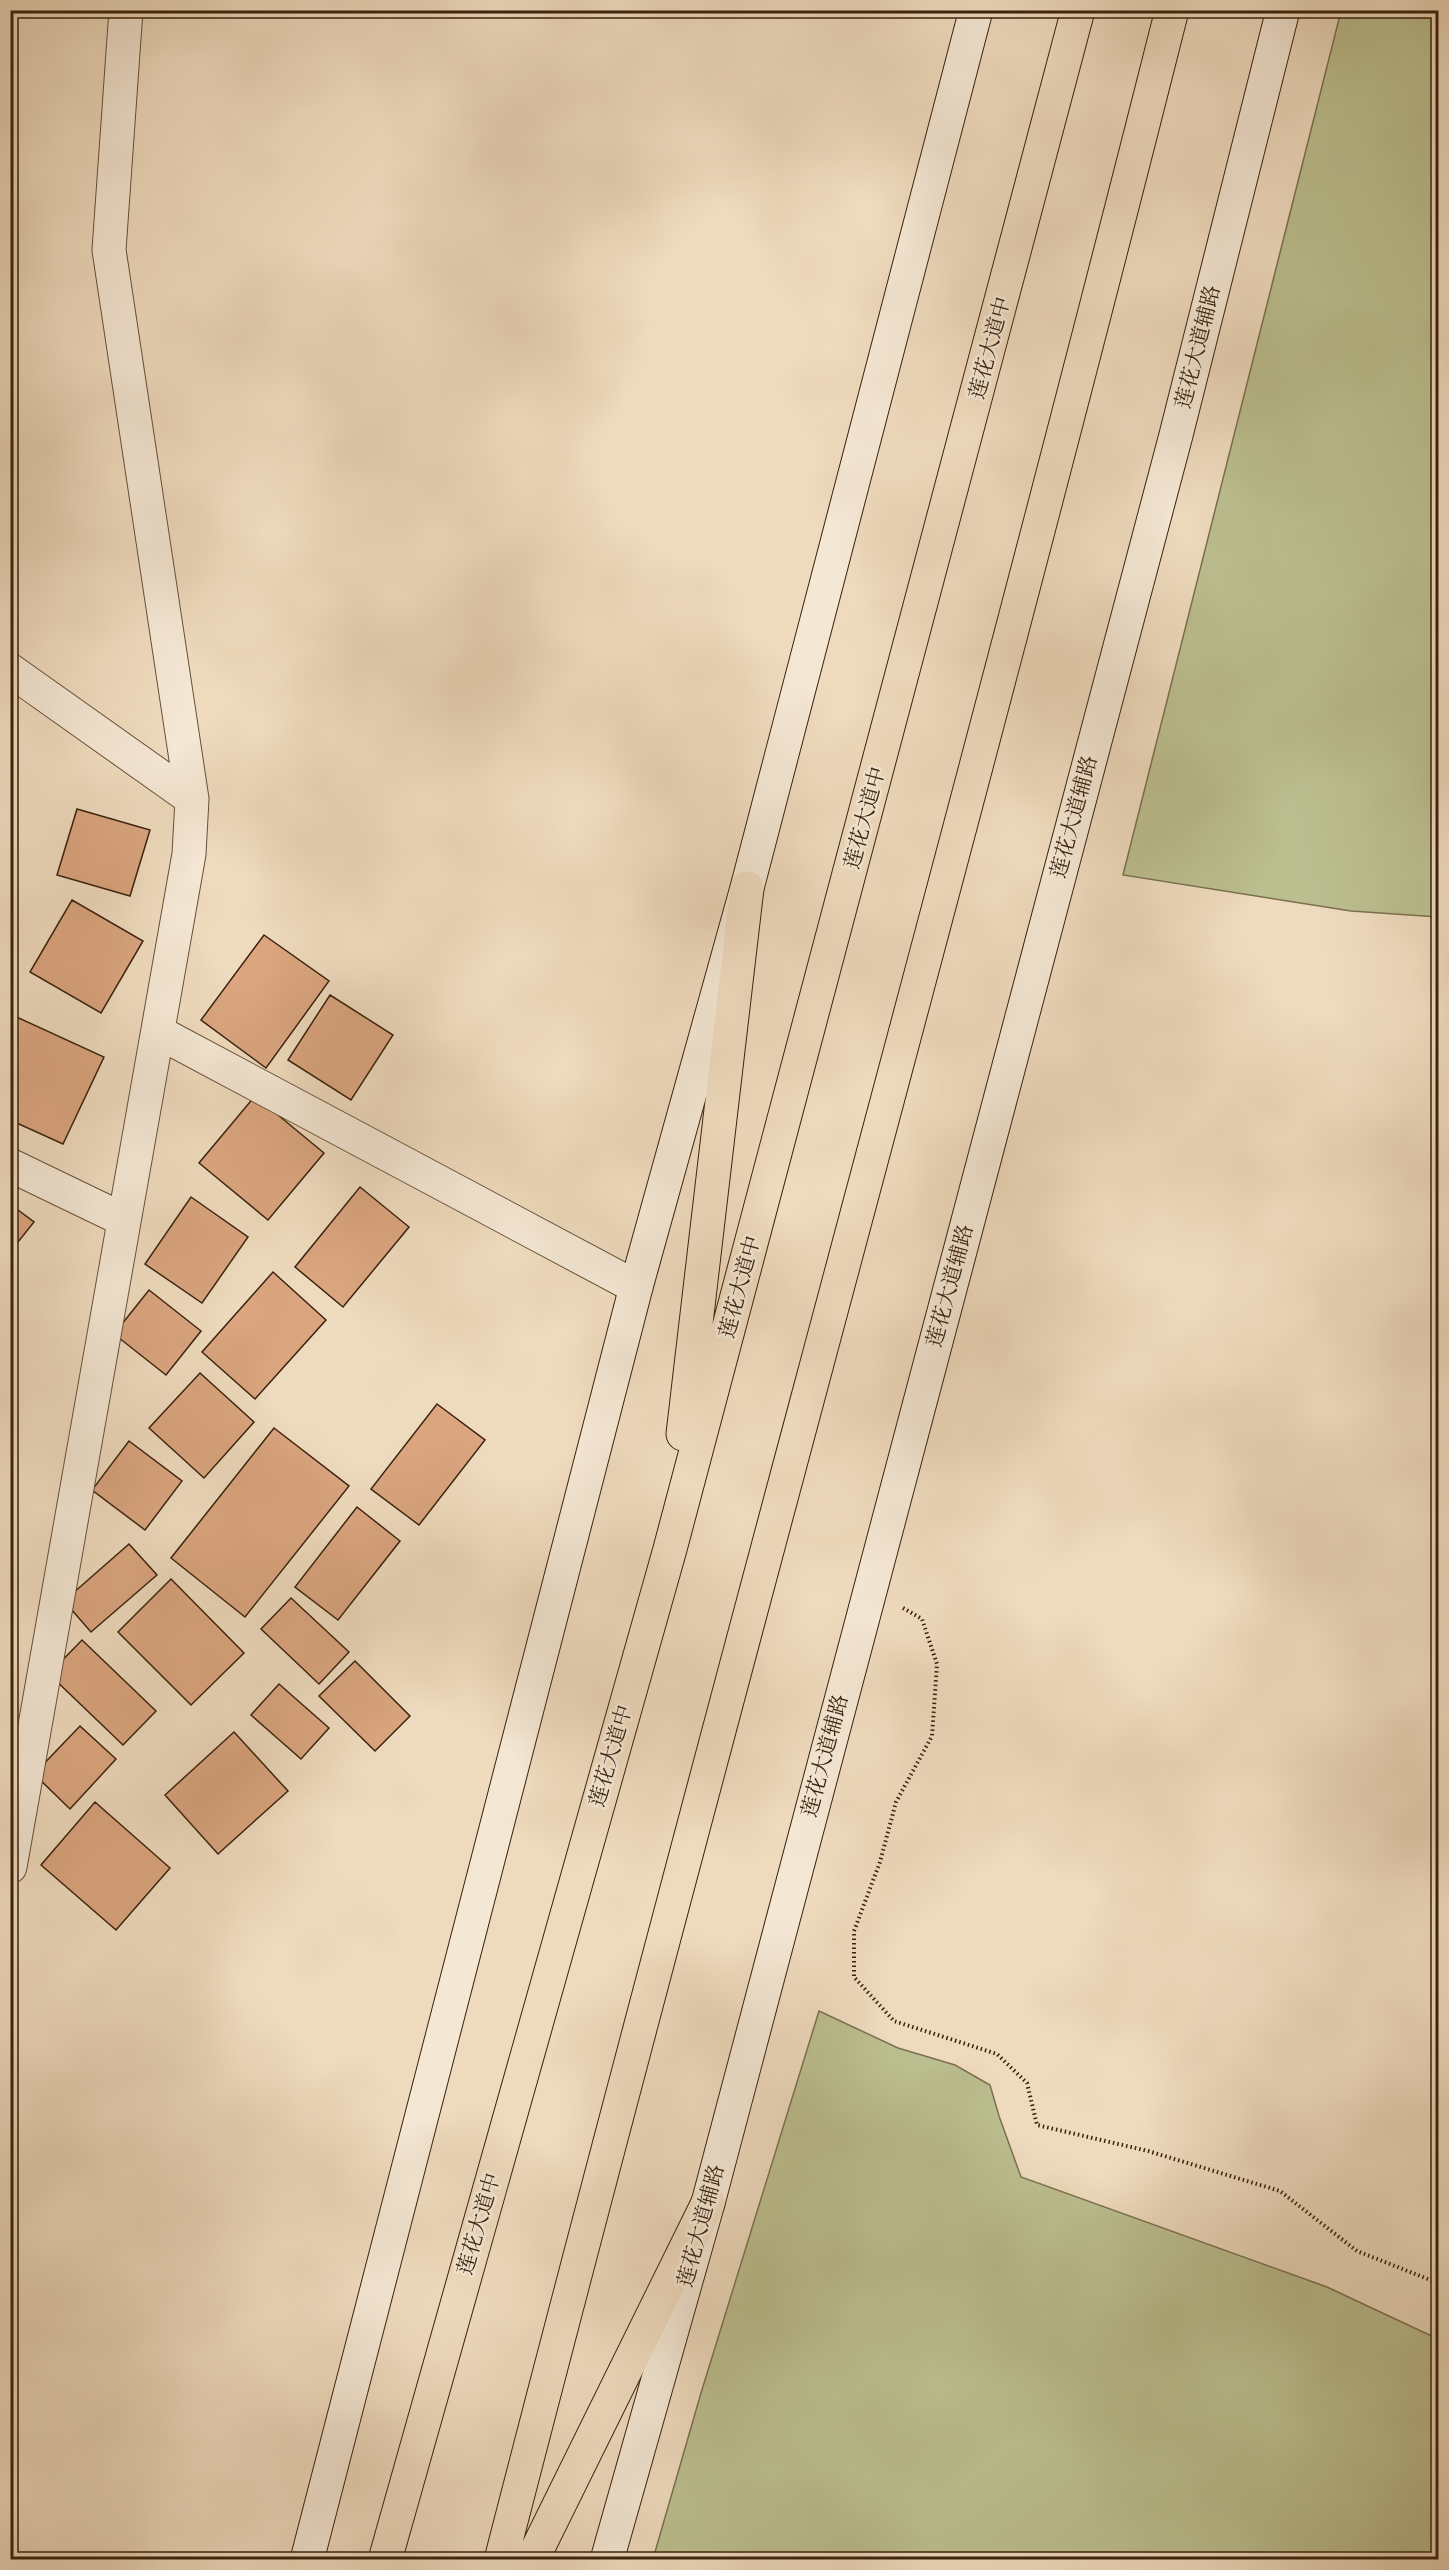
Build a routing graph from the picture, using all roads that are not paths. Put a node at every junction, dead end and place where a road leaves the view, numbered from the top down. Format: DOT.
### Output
graph roads {
  1 [pos="126,10"];
  2 [pos="976,10"];
  3 [pos="1078,10"];
  4 [pos="1172,10"];
  5 [pos="1283,10"];
  6 [pos="10,670"];
  7 [pos="192,799"];
  8 [pos="747,888"];
  9 [pos="158,1032"];
  10 [pos="10,1165"];
  11 [pos="124,1220"];
  12 [pos="636,1287"];
  13 [pos="670,1549"];
  14 [pos="10,1867"];
  15 [pos="708,2203"];
  16 [pos="394,2524"];
  17 [pos="307,2559"];
  18 [pos="380,2559"];
  19 [pos="385,2559"];
  20 [pos="501,2559"];
  21 [pos="532,2559"];
  22 [pos="607,2559"];
  1 -- 7 [label="street"];
  2 -- 8 [label="street"];
  3 -- 13 [label="main road, 莲花大道中"];
  4 -- 20 [label="main road"];
  5 -- 15 [label="street, 莲花大道辅路"];
  6 -- 7 [label="street"];
  7 -- 9 [label="street"];
  8 -- 12 [label="street"];
  8 -- 13 [label="main road"];
  9 -- 11 [label="street"];
  9 -- 12 [label="street"];
  10 -- 11 [label="street"];
  11 -- 14 [label="street"];
  12 -- 17 [label="street"];
  13 -- 16 [label="main road, 莲花大道中"];
  15 -- 21 [label="main road"];
  15 -- 22 [label="street, 莲花大道辅路"];
  16 -- 18 [label="main road"];
  16 -- 19 [label="main road, 莲花大道中"];
}
